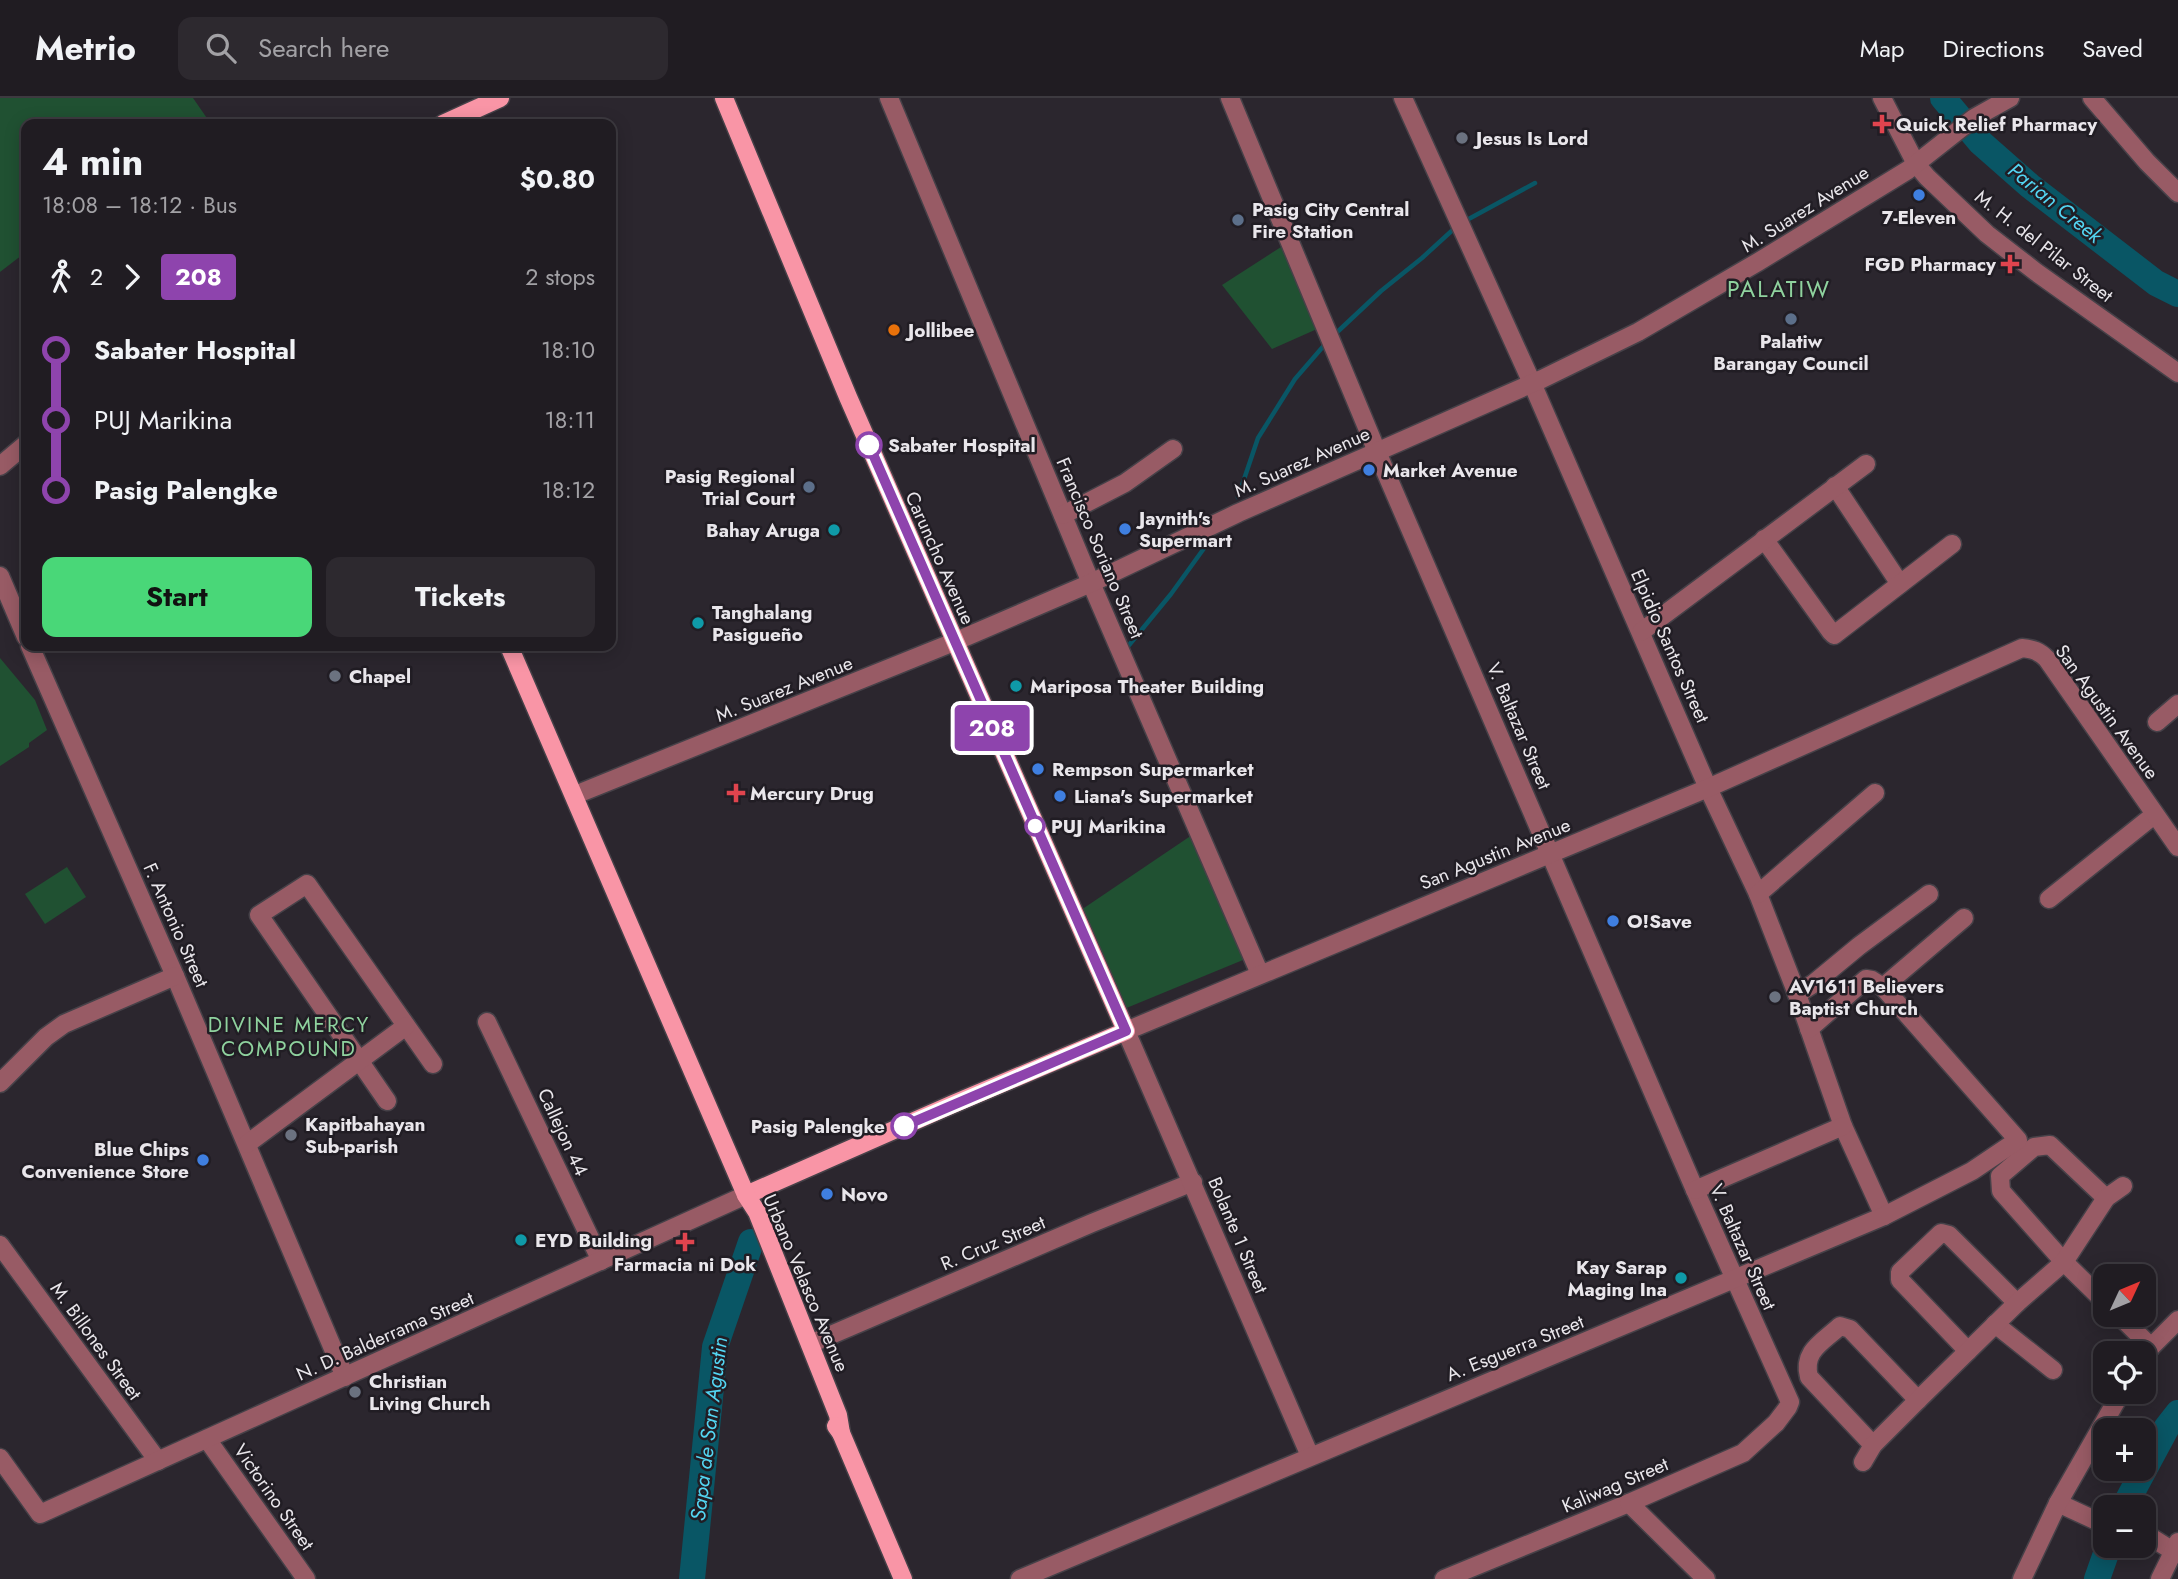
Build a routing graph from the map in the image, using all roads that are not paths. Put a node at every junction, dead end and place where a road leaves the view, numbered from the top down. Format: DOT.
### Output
graph roads {
  1 [pos="454,98"];
  2 [pos="724,98"];
  3 [pos="889,98"];
  4 [pos="1230,98"];
  5 [pos="1404,98"];
  6 [pos="1882,98"];
  7 [pos="2010,98"];
  8 [pos="2092,98"];
  9 [pos="488,100"];
  10 [pos="462,107"];
  11 [pos="449,119"];
  12 [pos="1916,164"];
  13 [pos="2178,193"];
  14 [pos="2178,373"];
  15 [pos="1532,383"];
  16 [pos="21,448"];
  17 [pos="1173,449"];
  18 [pos="1378,452"];
  19 [pos="1866,464"];
  20 [pos="0,466"];
  21 [pos="1835,486"];
  22 [pos="1063,515"];
  23 [pos="1764,539"];
  24 [pos="1952,544"];
  25 [pos="0,576"];
  26 [pos="1091,583"];
  27 [pos="1900,584"];
  28 [pos="21,625"];
  29 [pos="1641,632"];
  30 [pos="954,642"];
  31 [pos="32,651"];
  32 [pos="511,651"];
  33 [pos="2178,704"];
  34 [pos="2157,722"];
  35 [pos="1708,788"];
  36 [pos="1874,793"];
  37 [pos="575,796"];
  38 [pos="2154,815"];
  39 [pos="2178,847"];
  40 [pos="1551,853"];
  41 [pos="1758,894"];
  42 [pos="1929,894"];
  43 [pos="2049,899"];
  44 [pos="1964,919"];
  45 [pos="1260,974"];
  46 [pos="175,975"];
  47 [pos="1883,987"];
  48 [pos="1797,994"];
  49 [pos="487,1022"];
  50 [pos="405,1026"];
  51 [pos="1809,1029"];
  52 [pos="1126,1031"];
  53 [pos="359,1061"];
  54 [pos="433,1064"];
  55 [pos="0,1083"];
  56 [pos="387,1101"];
  57 [pos="1843,1126"];
  58 [pos="247,1144"];
  59 [pos="1193,1182"];
  60 [pos="2123,1186"];
  61 [pos="1695,1190"];
  62 [pos="746,1195"];
  63 [pos="2106,1198"];
  64 [pos="1884,1216"];
  65 [pos="0,1245"];
  66 [pos="601,1261"];
  67 [pos="2064,1262"];
  68 [pos="1734,1279"];
  69 [pos="2093,1290"];
  70 [pos="2017,1303"];
  71 [pos="2178,1320"];
  72 [pos="1995,1324"];
  73 [pos="2128,1327"];
  74 [pos="2139,1341"];
  75 [pos="2156,1343"];
  76 [pos="810,1344"];
  77 [pos="1968,1351"];
  78 [pos="2053,1370"];
  79 [pos="345,1377"];
  80 [pos="1917,1400"];
  81 [pos="2115,1404"];
  82 [pos="1788,1407"];
  83 [pos="841,1433"];
  84 [pos="207,1439"];
  85 [pos="1873,1445"];
  86 [pos="1310,1456"];
  87 [pos="0,1458"];
  88 [pos="159,1461"];
  89 [pos="1863,1462"];
  90 [pos="1629,1503"];
  91 [pos="2058,1503"];
  92 [pos="2093,1519"];
  93 [pos="2156,1540"];
  94 [pos="2156,1548"];
  95 [pos="2175,1552"];
  96 [pos="306,1579"];
  97 [pos="903,1579"];
  98 [pos="1020,1579"];
  99 [pos="1444,1579"];
  100 [pos="1706,1579"];
  101 [pos="2022,1579"];
  102 [pos="2160,1579"];
  1 -- 10 [label="main road"];
  2 -- 30 [label="main road, Caruncho Avenue"];
  3 -- 22 [label="street, Francisco Soriano Street"];
  4 -- 18 [label="street, V. Baltazar Street"];
  5 -- 15 [label="street, Elpidio Santos Street"];
  6 -- 12 [label="street, M. H. del Pilar Street"];
  7 -- 12 [label="street, M. Suarez Avenue"];
  8 -- 13 [label="street"];
  9 -- 10 [label="main road"];
  10 -- 11 [label="main road"];
  12 -- 14 [label="street, M. H. del Pilar Street"];
  12 -- 15 [label="street, M. Suarez Avenue"];
  15 -- 18 [label="street, M. Suarez Avenue"];
  15 -- 29 [label="street, Elpidio Santos Street"];
  16 -- 20 [label="street"];
  17 -- 22 [label="street"];
  18 -- 26 [label="street, M. Suarez Avenue"];
  18 -- 40 [label="street, V. Baltazar Street"];
  19 -- 21 [label="street"];
  21 -- 23 [label="street"];
  21 -- 27 [label="street"];
  22 -- 26 [label="street, Francisco Soriano Street"];
  23 -- 27 [label="street"];
  23 -- 29 [label="street"];
  24 -- 27 [label="street"];
  25 -- 28 [label="street"];
  26 -- 30 [label="street, M. Suarez Avenue"];
  26 -- 45 [label="street, Francisco Soriano Street"];
  29 -- 35 [label="street, Elpidio Santos Street"];
  30 -- 37 [label="street, M. Suarez Avenue"];
  30 -- 52 [label="main road, Caruncho Avenue"];
  31 -- 46 [label="street, F. Antonio Street"];
  32 -- 37 [label="main road"];
  33 -- 34 [label="street"];
  35 -- 38 [label="street, San Agustin Avenue"];
  35 -- 40 [label="street, San Agustin Avenue"];
  35 -- 41 [label="street, Elpidio Santos Street"];
  36 -- 41 [label="street"];
  37 -- 62 [label="main road"];
  38 -- 39 [label="street, San Agustin Avenue"];
  38 -- 43 [label="street"];
  40 -- 45 [label="street, San Agustin Avenue"];
  40 -- 61 [label="street, V. Baltazar Street"];
  41 -- 48 [label="street, Elpidio Santos Street"];
  42 -- 48 [label="street"];
  44 -- 47 [label="street"];
  45 -- 52 [label="street, San Agustin Avenue"];
  46 -- 55 [label="street"];
  46 -- 58 [label="street, F. Antonio Street"];
  47 -- 51 [label="street"];
  47 -- 64 [label="street, A. Esguerra Street"];
  48 -- 51 [label="street, Elpidio Santos Street"];
  49 -- 66 [label="street, Callejon 44"];
  50 -- 53 [label="street"];
  50 -- 53 [label="street"];
  50 -- 54 [label="street"];
  51 -- 57 [label="street, Elpidio Santos Street"];
  52 -- 59 [label="street, Bolante 1 Street"];
  52 -- 62 [label="main road, San Agustin Avenue"];
  53 -- 56 [label="street"];
  53 -- 58 [label="street"];
  57 -- 61 [label="street"];
  57 -- 64 [label="street, Elpidio Santos Street"];
  58 -- 79 [label="street, F. Antonio Street"];
  59 -- 76 [label="street, R. Cruz Street"];
  59 -- 86 [label="street, Bolante 1 Street"];
  60 -- 63 [label="street"];
  61 -- 68 [label="street, V. Baltazar Street"];
  62 -- 66 [label="street, N. D. Balderrama Street"];
  62 -- 76 [label="main road, Urbano Velasco Avenue"];
  62 -- 83 [label="main road, Urbano Velasco Avenue"];
  63 -- 67 [label="street"];
  63 -- 67 [label="street"];
  64 -- 68 [label="street, A. Esguerra Street"];
  65 -- 88 [label="street, M. Billones Street"];
  66 -- 79 [label="street, N. D. Balderrama Street"];
  67 -- 69 [label="street"];
  67 -- 70 [label="street"];
  68 -- 82 [label="street, V. Baltazar Street"];
  68 -- 86 [label="street, A. Esguerra Street"];
  70 -- 72 [label="street"];
  70 -- 77 [label="street"];
  71 -- 75 [label="street"];
  72 -- 77 [label="street"];
  72 -- 78 [label="street"];
  73 -- 74 [label="street"];
  76 -- 83 [label="main road, Urbano Velasco Avenue"];
  77 -- 80 [label="street"];
  79 -- 84 [label="street, N. D. Balderrama Street"];
  80 -- 85 [label="street"];
  80 -- 85 [label="street"];
  81 -- 91 [label="street"];
  82 -- 90 [label="street, Kaliwag Street"];
  83 -- 97 [label="main road, Urbano Velasco Avenue"];
  84 -- 88 [label="street, N. D. Balderrama Street"];
  84 -- 96 [label="street, Victorino Street"];
  85 -- 89 [label="street"];
  86 -- 98 [label="street, A. Esguerra Street"];
  87 -- 88 [label="street, N. D. Balderrama Street"];
  90 -- 99 [label="street, Kaliwag Street"];
  90 -- 100 [label="street"];
  91 -- 92 [label="street"];
  91 -- 101 [label="street"];
  93 -- 95 [label="street"];
  94 -- 95 [label="street"];
  95 -- 102 [label="street"];
}
